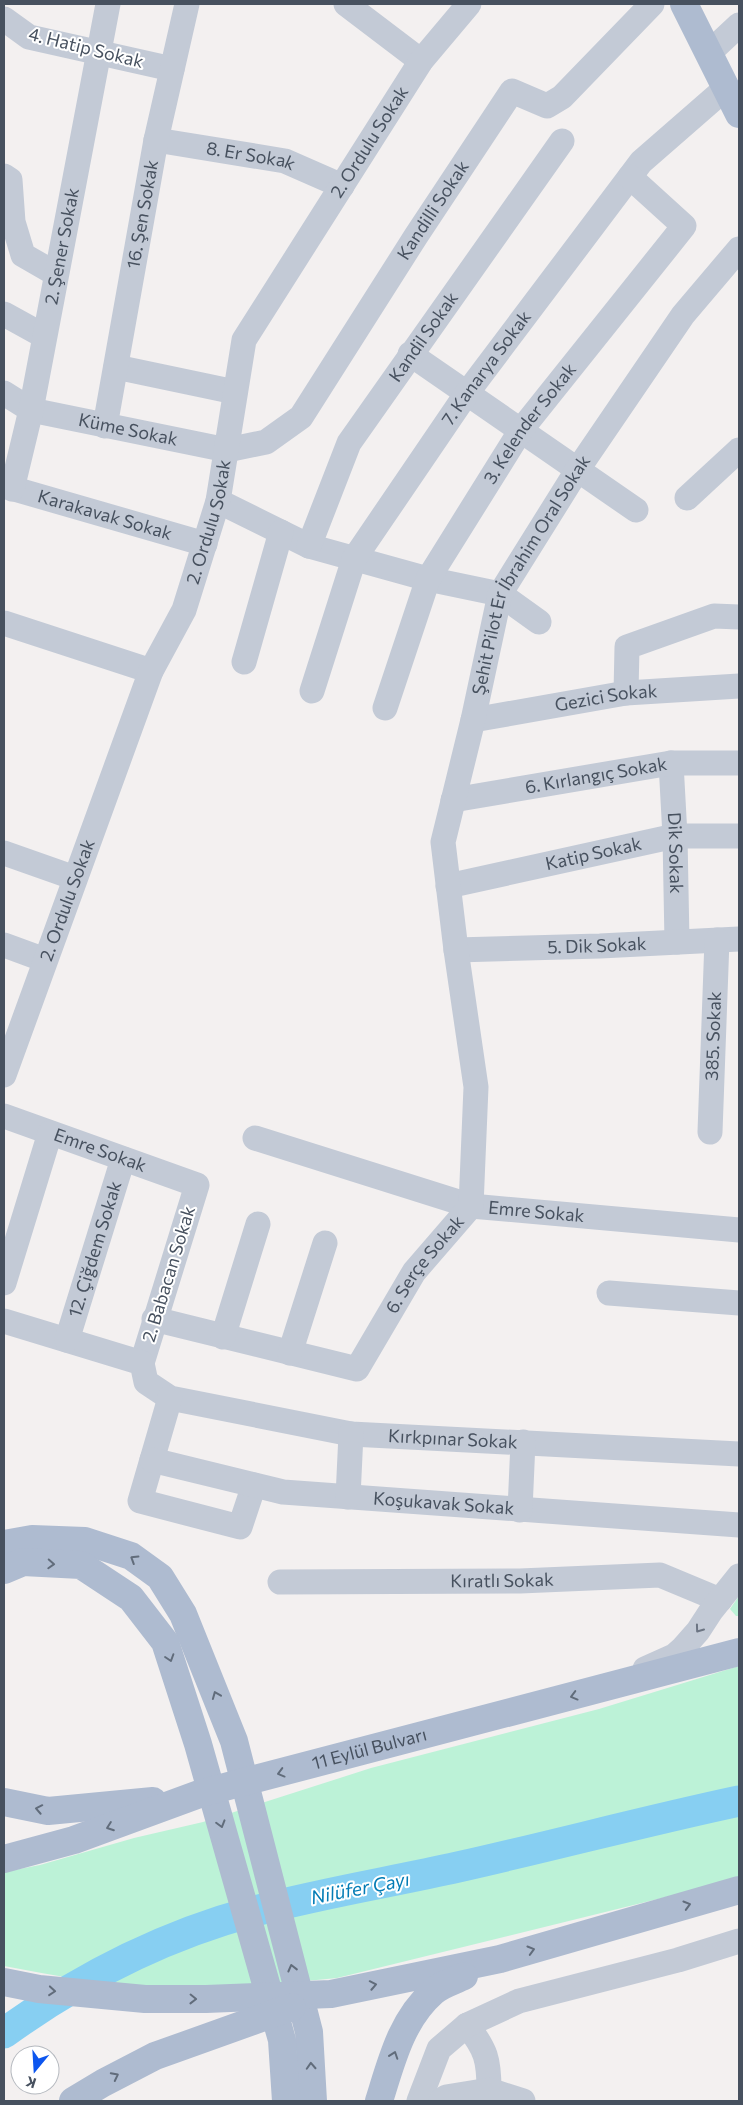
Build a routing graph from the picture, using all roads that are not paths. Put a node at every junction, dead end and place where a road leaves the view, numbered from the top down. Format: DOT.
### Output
graph roads {
  1 [pos="7,4"];
  2 [pos="108,4"];
  3 [pos="187,4"];
  4 [pos="346,4"];
  5 [pos="469,4"];
  6 [pos="652,4"];
  7 [pos="684,4"];
  8 [pos="4,8"];
  9 [pos="4,19"];
  10 [pos="739,25"];
  11 [pos="710,52"];
  12 [pos="97,54"];
  13 [pos="421,61"];
  14 [pos="172,69"];
  15 [pos="726,87"];
  16 [pos="739,114"];
  17 [pos="156,140"];
  18 [pos="562,141"];
  19 [pos="4,176"];
  20 [pos="630,176"];
  21 [pos="342,186"];
  22 [pos="739,249"];
  23 [pos="56,274"];
  24 [pos="4,314"];
  25 [pos="44,336"];
  26 [pos="410,354"];
  27 [pos="116,367"];
  28 [pos="235,392"];
  29 [pos="4,393"];
  30 [pos="467,393"];
  31 [pos="31,410"];
  32 [pos="105,426"];
  33 [pos="522,430"];
  34 [pos="227,450"];
  35 [pos="739,450"];
  36 [pos="578,469"];
  37 [pos="8,488"];
  38 [pos="687,498"];
  39 [pos="218,501"];
  40 [pos="636,510"];
  41 [pos="281,532"];
  42 [pos="205,544"];
  43 [pos="309,546"];
  44 [pos="354,559"];
  45 [pos="428,579"];
  46 [pos="500,594"];
  47 [pos="739,618"];
  48 [pos="539,622"];
  49 [pos="4,623"];
  50 [pos="244,662"];
  51 [pos="151,671"];
  52 [pos="739,686"];
  53 [pos="312,691"];
  54 [pos="626,693"];
  55 [pos="385,708"];
  56 [pos="473,720"];
  57 [pos="670,763"];
  58 [pos="739,763"];
  59 [pos="453,800"];
  60 [pos="675,836"];
  61 [pos="739,836"];
  62 [pos="4,853"];
  63 [pos="75,878"];
  64 [pos="448,886"];
  65 [pos="728,940"];
  66 [pos="677,942"];
  67 [pos="4,945"];
  68 [pos="456,950"];
  69 [pos="45,960"];
  70 [pos="14,1017"];
  71 [pos="4,1075"];
  72 [pos="4,1116"];
  73 [pos="710,1132"];
  74 [pos="50,1133"];
  75 [pos="255,1138"];
  76 [pos="123,1159"];
  77 [pos="197,1185"];
  78 [pos="471,1206"];
  79 [pos="258,1224"];
  80 [pos="739,1230"];
  81 [pos="325,1243"];
  82 [pos="4,1283"];
  83 [pos="609,1293"];
  84 [pos="739,1303"];
  85 [pos="154,1319"];
  86 [pos="4,1321"];
  87 [pos="223,1337"];
  88 [pos="67,1340"];
  89 [pos="290,1353"];
  90 [pos="142,1363"];
  91 [pos="170,1398"];
  92 [pos="352,1434"];
  93 [pos="523,1442"];
  94 [pos="739,1454"];
  95 [pos="152,1460"];
  96 [pos="254,1485"];
  97 [pos="348,1497"];
  98 [pos="520,1510"];
  99 [pos="739,1525"];
  100 [pos="4,1544"];
  101 [pos="4,1570"];
  102 [pos="739,1576"];
  103 [pos="280,1582"];
  104 [pos="739,1582"];
  105 [pos="730,1597"];
  106 [pos="739,1652"];
  107 [pos="610,1686"];
  108 [pos="192,1797"];
  109 [pos="4,1802"];
  110 [pos="4,1859"];
  111 [pos="739,1890"];
  112 [pos="739,1941"];
  113 [pos="500,1959"];
  114 [pos="4,1982"];
  115 [pos="331,1994"];
  116 [pos="467,2025"];
  117 [pos="489,2090"];
  118 [pos="73,2101"];
  119 [pos="286,2101"];
  120 [pos="312,2101"];
  121 [pos="379,2101"];
  122 [pos="419,2101"];
  123 [pos="441,2101"];
  124 [pos="523,2101"];
  1 -- 8 [label="street"];
  2 -- 12 [label="street, 2. Şener Sokak"];
  3 -- 14 [label="street, 16. Şen Sokak"];
  4 -- 13 [label="street"];
  5 -- 13 [label="street, 2. Ordulu Sokak"];
  6 -- 34 [label="street, Kandilli Sokak"];
  7 -- 11 [label="main road"];
  9 -- 12 [label="street, 4. Hatip Sokak"];
  10 -- 11 [label="street"];
  11 -- 15 [label="main road"];
  12 -- 14 [label="street, 4. Hatip Sokak"];
  12 -- 23 [label="street, 2. Şener Sokak"];
  13 -- 21 [label="street, 2. Ordulu Sokak"];
  14 -- 17 [label="street, 16. Şen Sokak"];
  15 -- 16 [label="main road"];
  15 -- 20 [label="street, 7. Kanarya Sokak"];
  17 -- 21 [label="street, 8. Er Sokak"];
  17 -- 27 [label="street, 16. Şen Sokak"];
  18 -- 26 [label="street, Kandil Sokak"];
  19 -- 23 [label="street"];
  20 -- 30 [label="street, 7. Kanarya Sokak"];
  20 -- 33 [label="street, 3. Kelender Sokak"];
  21 -- 28 [label="street, 2. Ordulu Sokak"];
  22 -- 36 [label="street, Şehit Pilot Er İbrahim Oral Sokak"];
  23 -- 25 [label="street, 2. Şener Sokak"];
  24 -- 25 [label="street"];
  25 -- 31 [label="street, 2. Şener Sokak"];
  26 -- 30 [label="street"];
  26 -- 43 [label="street, Kandil Sokak"];
  27 -- 28 [label="street"];
  27 -- 32 [label="street, 16. Şen Sokak"];
  28 -- 34 [label="street, 2. Ordulu Sokak"];
  29 -- 31 [label="street, Küme Sokak"];
  30 -- 33 [label="street"];
  30 -- 44 [label="street, 7. Kanarya Sokak"];
  31 -- 32 [label="street, Küme Sokak"];
  31 -- 37 [label="street, 2. Şener Sokak"];
  32 -- 34 [label="street, Küme Sokak"];
  33 -- 36 [label="street"];
  33 -- 45 [label="street, 3. Kelender Sokak"];
  34 -- 39 [label="street, 2. Ordulu Sokak"];
  35 -- 38 [label="street"];
  36 -- 40 [label="street"];
  36 -- 46 [label="street, Şehit Pilot Er İbrahim Oral Sokak"];
  37 -- 42 [label="street, Karakavak Sokak"];
  39 -- 41 [label="street"];
  39 -- 42 [label="street, 2. Ordulu Sokak"];
  41 -- 43 [label="street"];
  41 -- 50 [label="street"];
  42 -- 51 [label="street, 2. Ordulu Sokak"];
  43 -- 44 [label="street"];
  44 -- 45 [label="street"];
  44 -- 53 [label="street, 7. Kanarya Sokak"];
  45 -- 46 [label="street"];
  45 -- 55 [label="street, 3. Kelender Sokak"];
  46 -- 48 [label="street"];
  46 -- 56 [label="street, Şehit Pilot Er İbrahim Oral Sokak"];
  47 -- 54 [label="street"];
  49 -- 51 [label="street"];
  51 -- 63 [label="street, 2. Ordulu Sokak"];
  52 -- 54 [label="street, Gezici Sokak"];
  54 -- 56 [label="street, Gezici Sokak"];
  56 -- 59 [label="street, Şehit Pilot Er İbrahim Oral Sokak"];
  57 -- 58 [label="street, 6. Kırlangıç Sokak"];
  57 -- 59 [label="street, 6. Kırlangıç Sokak"];
  57 -- 60 [label="street, Dik Sokak"];
  59 -- 64 [label="street, Şehit Pilot Er İbrahim Oral Sokak"];
  60 -- 61 [label="street, Katip Sokak"];
  60 -- 64 [label="street, Katip Sokak"];
  60 -- 66 [label="street, Dik Sokak"];
  62 -- 63 [label="street"];
  63 -- 69 [label="street, 2. Ordulu Sokak"];
  64 -- 68 [label="street, Şehit Pilot Er İbrahim Oral Sokak"];
  65 -- 66 [label="street, 5. Dik Sokak"];
  65 -- 73 [label="street, 385. Sokak"];
  66 -- 68 [label="street, 5. Dik Sokak"];
  67 -- 69 [label="street"];
  68 -- 78 [label="street, 6. Serçe Sokak"];
  69 -- 70 [label="street, 2. Ordulu Sokak"];
  70 -- 71 [label="street, 2. Ordulu Sokak"];
  72 -- 74 [label="street, Emre Sokak"];
  74 -- 76 [label="street, Emre Sokak"];
  74 -- 82 [label="street"];
  75 -- 78 [label="street, Emre Sokak"];
  76 -- 77 [label="street, Emre Sokak"];
  76 -- 88 [label="street, 12. Çiğdem Sokak"];
  77 -- 85 [label="street, 2. Babacan Sokak"];
  78 -- 80 [label="street, Emre Sokak"];
  78 -- 89 [label="street, 6. Serçe Sokak"];
  79 -- 87 [label="street"];
  81 -- 89 [label="street"];
  83 -- 84 [label="street"];
  85 -- 87 [label="street, 6. Serçe Sokak"];
  85 -- 90 [label="street, 2. Babacan Sokak"];
  86 -- 88 [label="street"];
  87 -- 89 [label="street, 6. Serçe Sokak"];
  88 -- 90 [label="street"];
  90 -- 91 [label="street, Kırkpınar Sokak"];
  91 -- 92 [label="street, Kırkpınar Sokak"];
  91 -- 95 [label="street"];
  92 -- 93 [label="street, Kırkpınar Sokak"];
  92 -- 97 [label="street"];
  93 -- 94 [label="street, Kırkpınar Sokak"];
  93 -- 98 [label="street"];
  95 -- 96 [label="street, Koşukavak Sokak"];
  95 -- 96 [label="street"];
  96 -- 97 [label="street, Koşukavak Sokak"];
  97 -- 98 [label="street, Koşukavak Sokak"];
  98 -- 99 [label="street, Koşukavak Sokak"];
  120 -- 100 [label="main road, one-way"];
  101 -- 119 [label="main road, one-way"];
  102 -- 105 [label="street"];
  103 -- 105 [label="street, Kıratlı Sokak"];
  104 -- 105 [label="street"];
  105 -- 107 [label="street, one-way"];
  106 -- 107 [label="main road, 11 Eylül Bulvarı"];
  107 -- 108 [label="main road, 11 Eylül Bulvarı, one-way"];
  108 -- 109 [label="main road, one-way"];
  108 -- 110 [label="main road, 11 Eylül Bulvarı, one-way"];
  113 -- 111 [label="main road, one-way"];
  112 -- 116 [label="street"];
  115 -- 113 [label="main road, one-way"];
  121 -- 113 [label="main road, one-way"];
  114 -- 115 [label="main road, one-way"];
  118 -- 115 [label="main road, one-way"];
  116 -- 117 [label="street"];
  116 -- 122 [label="street"];
  117 -- 123 [label="street"];
  117 -- 124 [label="street"];
}
